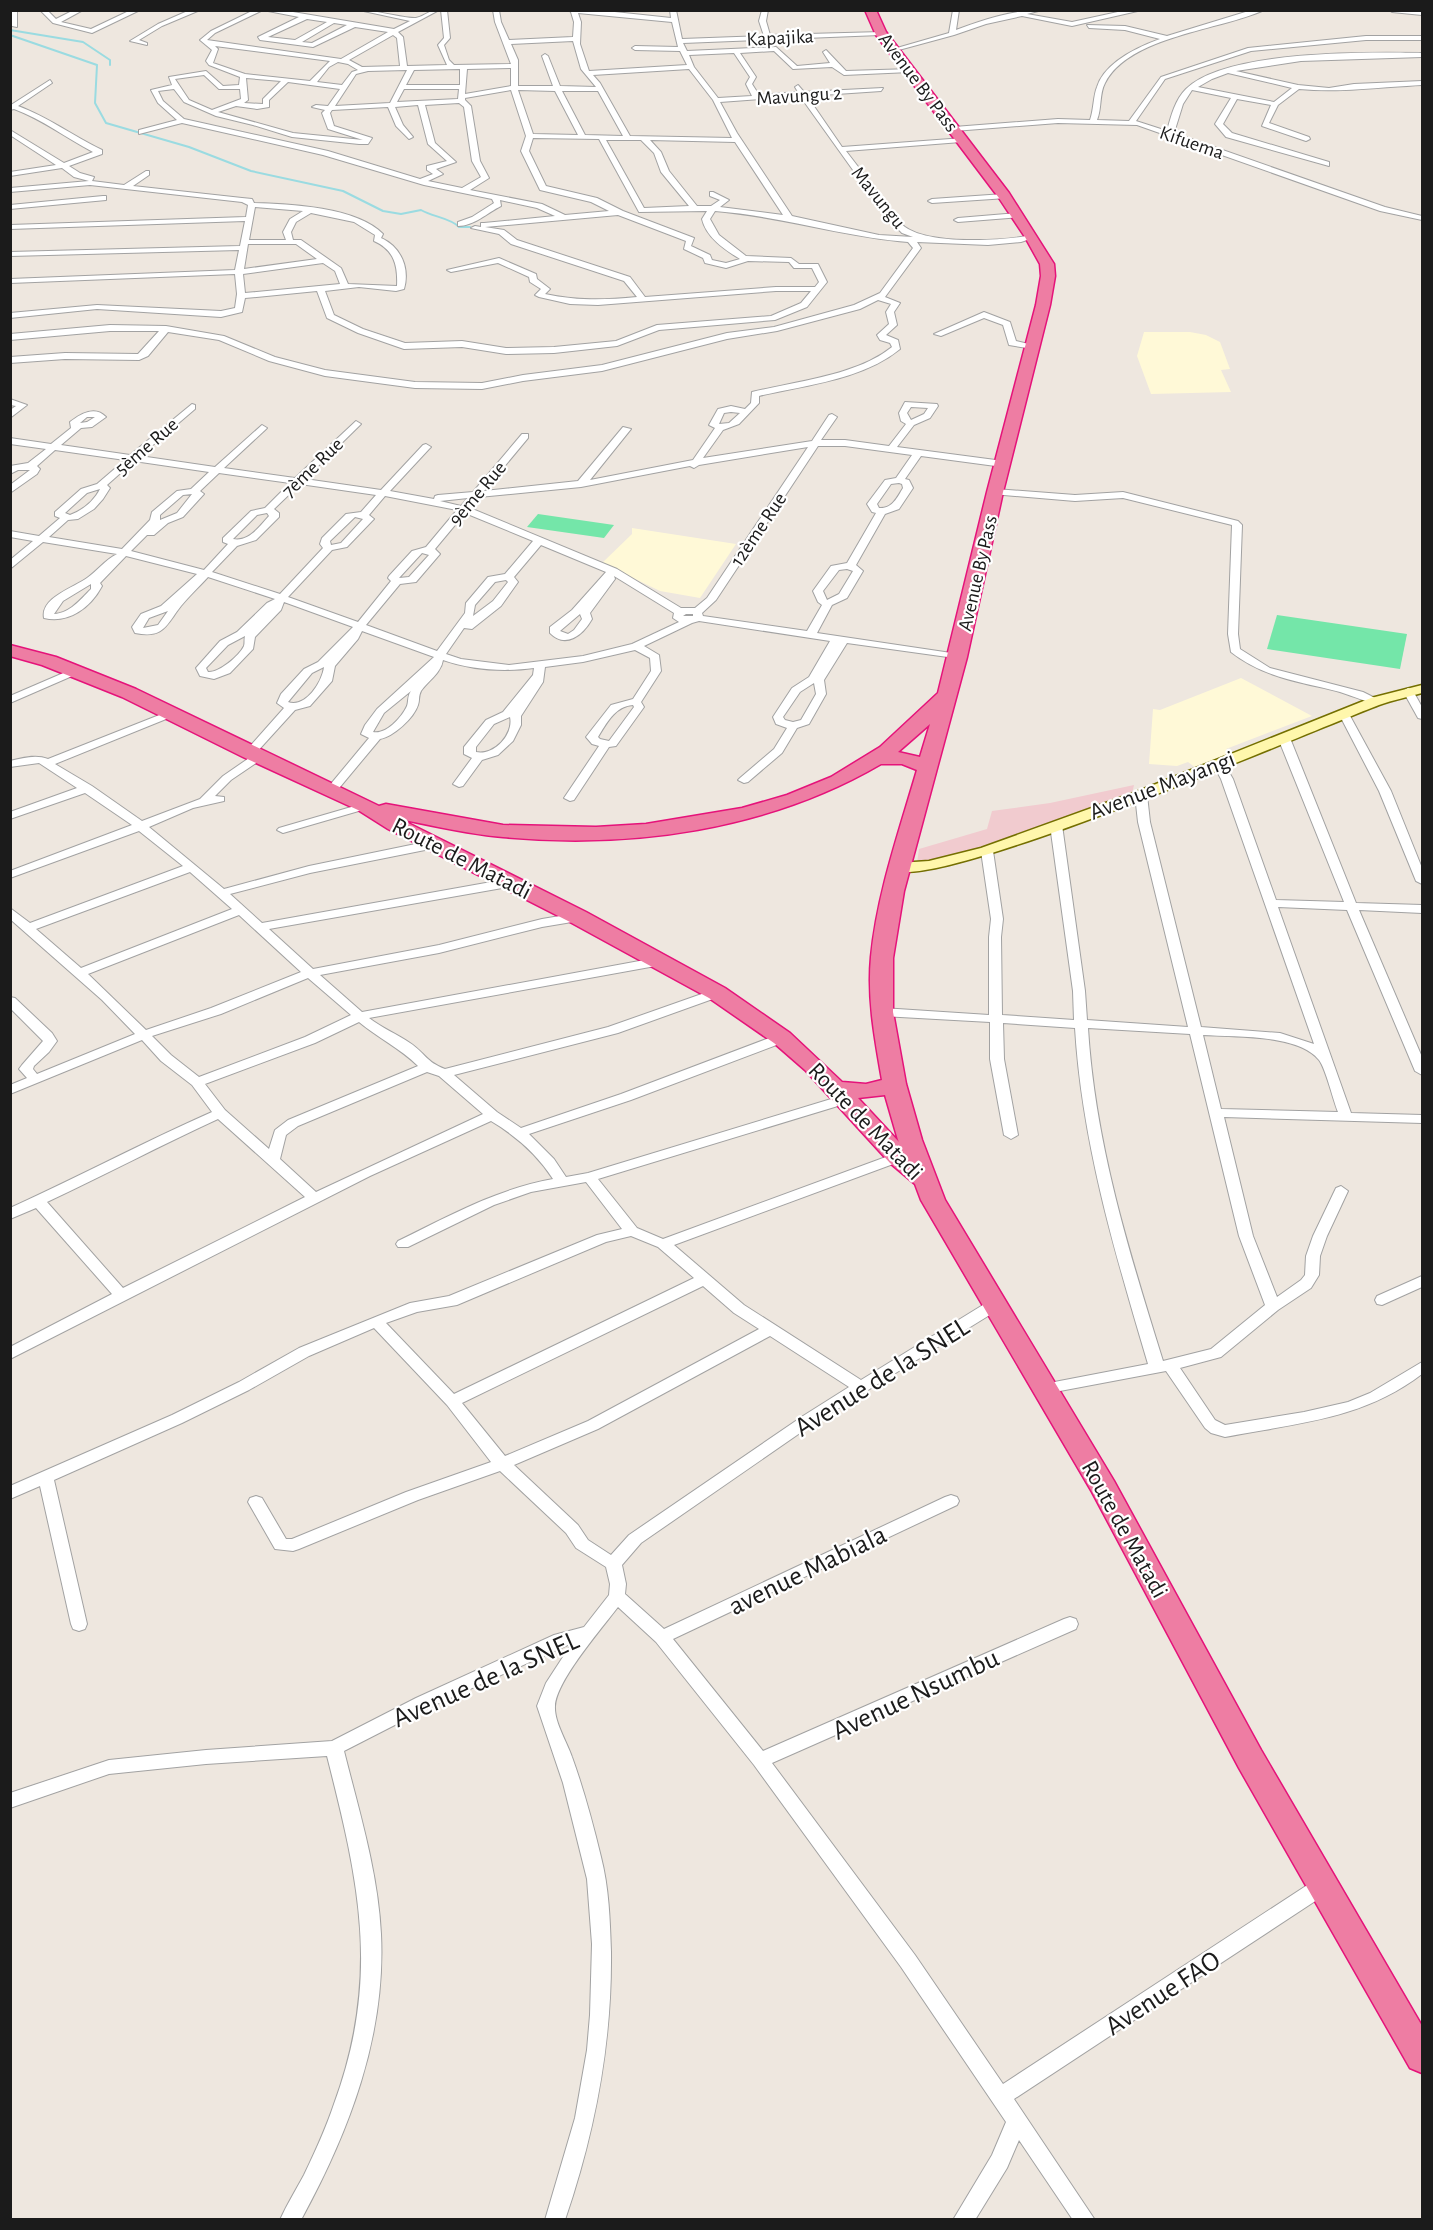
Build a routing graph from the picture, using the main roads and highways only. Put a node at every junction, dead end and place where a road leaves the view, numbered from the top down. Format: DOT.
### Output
graph roads {
  1 [pos="870,10"];
  2 [pos="10,650"];
  3 [pos="946,695"];
  4 [pos="877,758"];
  5 [pos="926,767"];
  6 [pos="365,806"];
  7 [pos="894,1084"];
  8 [pos="842,1094"];
  9 [pos="925,1182"];
  10 [pos="1422,2057"];
  1 -- 3 [label="highway, Avenue By Pass"];
  2 -- 6 [label="highway, Route de Matadi"];
  3 -- 4 [label="highway"];
  3 -- 5 [label="highway, Avenue By Pass"];
  4 -- 5 [label="highway"];
  4 -- 6 [label="highway"];
  5 -- 7 [label="highway, Avenue By Pass"];
  6 -- 8 [label="highway, Route de Matadi"];
  7 -- 8 [label="highway"];
  7 -- 9 [label="highway, Avenue By Pass"];
  8 -- 9 [label="highway, Route de Matadi"];
  9 -- 10 [label="highway, Route de Matadi"];
}
